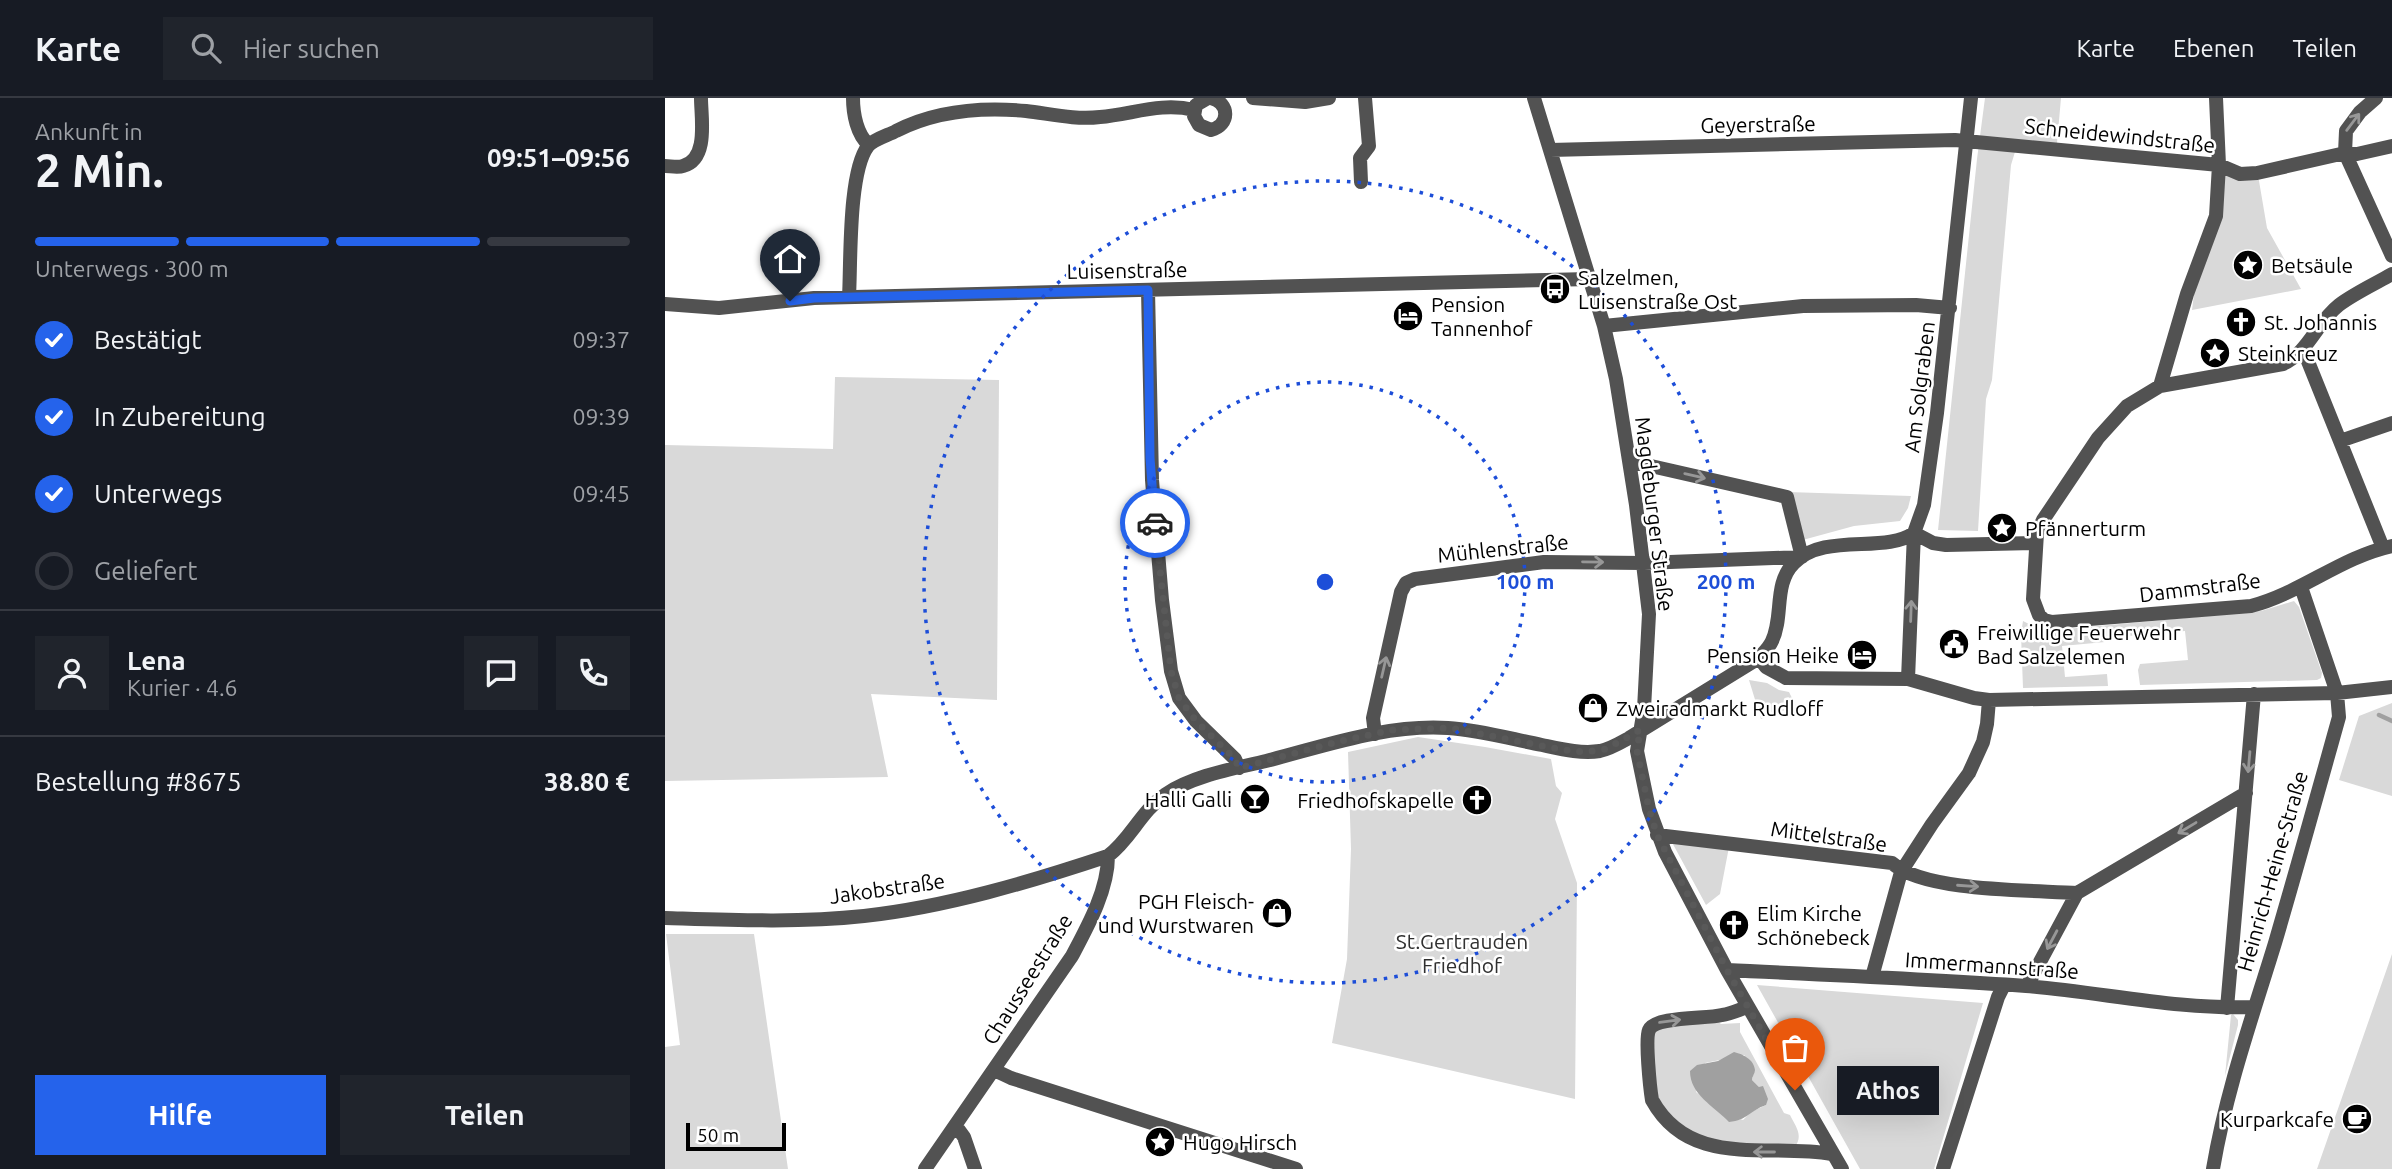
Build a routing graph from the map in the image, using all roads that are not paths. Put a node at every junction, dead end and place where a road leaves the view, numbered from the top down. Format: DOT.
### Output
graph roads {
  1 [pos="701,98"];
  2 [pos="853,98"];
  3 [pos="1253,98"];
  4 [pos="1329,98"];
  5 [pos="1366,98"];
  6 [pos="1534,98"];
  7 [pos="1971,98"];
  8 [pos="2216,98"];
  9 [pos="2376,98"];
  10 [pos="1219,100"];
  11 [pos="1027,105"];
  12 [pos="1194,110"];
  13 [pos="1966,141"];
  14 [pos="869,145"];
  15 [pos="2392,146"];
  16 [pos="1551,150"];
  17 [pos="2345,153"];
  18 [pos="2219,164"];
  19 [pos="665,166"];
  20 [pos="1361,182"];
  21 [pos="2392,256"];
  22 [pos="2392,274"];
  23 [pos="1590,278"];
  24 [pos="1148,290"];
  25 [pos="849,298"];
  26 [pos="665,304"];
  27 [pos="1950,308"];
  28 [pos="1604,326"];
  29 [pos="2303,349"];
  30 [pos="2160,386"];
  31 [pos="2392,423"];
  32 [pos="2340,441"];
  33 [pos="1629,461"];
  34 [pos="1914,533"];
  35 [pos="2036,542"];
  36 [pos="2388,547"];
  37 [pos="1802,556"];
  38 [pos="1644,564"];
  39 [pos="2301,587"];
  40 [pos="1759,658"];
  41 [pos="1908,679"];
  42 [pos="2392,687"];
  43 [pos="2337,693"];
  44 [pos="2254,694"];
  45 [pos="1989,700"];
  46 [pos="1640,730"];
  47 [pos="1375,734"];
  48 [pos="1239,768"];
  49 [pos="2246,793"];
  50 [pos="1657,835"];
  51 [pos="1108,856"];
  52 [pos="1901,872"];
  53 [pos="2077,893"];
  54 [pos="665,918"];
  55 [pos="1727,970"];
  56 [pos="1872,977"];
  57 [pos="2004,985"];
  58 [pos="2027,986"];
  59 [pos="1747,1007"];
  60 [pos="2254,1007"];
  61 [pos="2227,1008"];
  62 [pos="994,1070"];
  63 [pos="956,1126"];
  64 [pos="1832,1154"];
  65 [pos="1245,1160"];
  66 [pos="925,1169"];
  67 [pos="975,1169"];
  68 [pos="1296,1169"];
  69 [pos="1842,1169"];
  70 [pos="1943,1169"];
  71 [pos="2213,1169"];
  1 -- 19 [label="street"];
  2 -- 14 [label="street"];
  3 -- 4 [label="street"];
  5 -- 20 [label="street"];
  6 -- 16 [label="street, Magdeburger Straße"];
  7 -- 13 [label="street, Am Solgraben"];
  8 -- 18 [label="street"];
  17 -- 9 [label="street, one-way"];
  10 -- 12 [label="street"];
  10 -- 12 [label="street"];
  11 -- 12 [label="street"];
  11 -- 14 [label="street"];
  13 -- 16 [label="street, Geyerstraße"];
  13 -- 18 [label="street, Schneidewindstraße"];
  13 -- 27 [label="street, Am Solgraben"];
  14 -- 25 [label="street"];
  15 -- 17 [label="street, Schneidewindstraße"];
  16 -- 23 [label="street, Magdeburger Straße"];
  17 -- 18 [label="street, Schneidewindstraße"];
  17 -- 21 [label="street"];
  18 -- 30 [label="street"];
  22 -- 29 [label="street"];
  23 -- 24 [label="street, Luisenstraße"];
  23 -- 28 [label="street, Magdeburger Straße"];
  24 -- 25 [label="street, Luisenstraße"];
  24 -- 48 [label="street"];
  25 -- 26 [label="street, Luisenstraße"];
  27 -- 28 [label="street"];
  27 -- 34 [label="street, Am Solgraben"];
  28 -- 33 [label="street, Magdeburger Straße"];
  29 -- 30 [label="street"];
  29 -- 32 [label="street"];
  30 -- 35 [label="street"];
  31 -- 32 [label="street"];
  32 -- 36 [label="street"];
  33 -- 37 [label="street, one-way"];
  33 -- 38 [label="street, Magdeburger Straße"];
  34 -- 35 [label="street"];
  34 -- 37 [label="street"];
  41 -- 34 [label="street, Am Solgraben, one-way"];
  35 -- 39 [label="street, Dammstraße"];
  36 -- 39 [label="street, Dammstraße"];
  37 -- 38 [label="street, Mühlenstraße"];
  37 -- 40 [label="street"];
  38 -- 46 [label="street, Magdeburger Straße"];
  47 -- 38 [label="street, Mühlenstraße, one-way"];
  39 -- 43 [label="street, Heinrich-Heine-Straße"];
  40 -- 41 [label="street"];
  40 -- 46 [label="street"];
  41 -- 45 [label="street"];
  42 -- 43 [label="street"];
  43 -- 44 [label="street"];
  43 -- 60 [label="street, Heinrich-Heine-Straße"];
  44 -- 45 [label="street"];
  44 -- 49 [label="street, one-way"];
  45 -- 52 [label="street"];
  46 -- 47 [label="street"];
  46 -- 50 [label="street, Magdeburger Straße"];
  47 -- 48 [label="street"];
  48 -- 51 [label="street"];
  49 -- 53 [label="street, one-way"];
  49 -- 61 [label="street"];
  50 -- 52 [label="street, Mittelstraße"];
  50 -- 55 [label="street, Magdeburger Straße"];
  51 -- 54 [label="street, Jakobstraße"];
  51 -- 62 [label="street, Chausseestraße"];
  52 -- 53 [label="street, Mittelstraße, one-way"];
  52 -- 56 [label="street"];
  53 -- 58 [label="street, one-way"];
  55 -- 56 [label="street, Immermannstraße"];
  55 -- 59 [label="street, Magdeburger Straße"];
  56 -- 57 [label="street, Immermannstraße"];
  57 -- 58 [label="street, Immermannstraße"];
  57 -- 70 [label="street"];
  58 -- 61 [label="street, Immermannstraße"];
  59 -- 64 [label="street, Magdeburger Straße"];
  64 -- 59 [label="street, one-way"];
  60 -- 61 [label="street, Immermannstraße"];
  60 -- 71 [label="street, Heinrich-Heine-Straße"];
  62 -- 63 [label="street, Chausseestraße"];
  62 -- 65 [label="street"];
  63 -- 66 [label="street, Chausseestraße"];
  63 -- 67 [label="street"];
  64 -- 69 [label="street, Magdeburger Straße"];
  65 -- 68 [label="street"];
}
